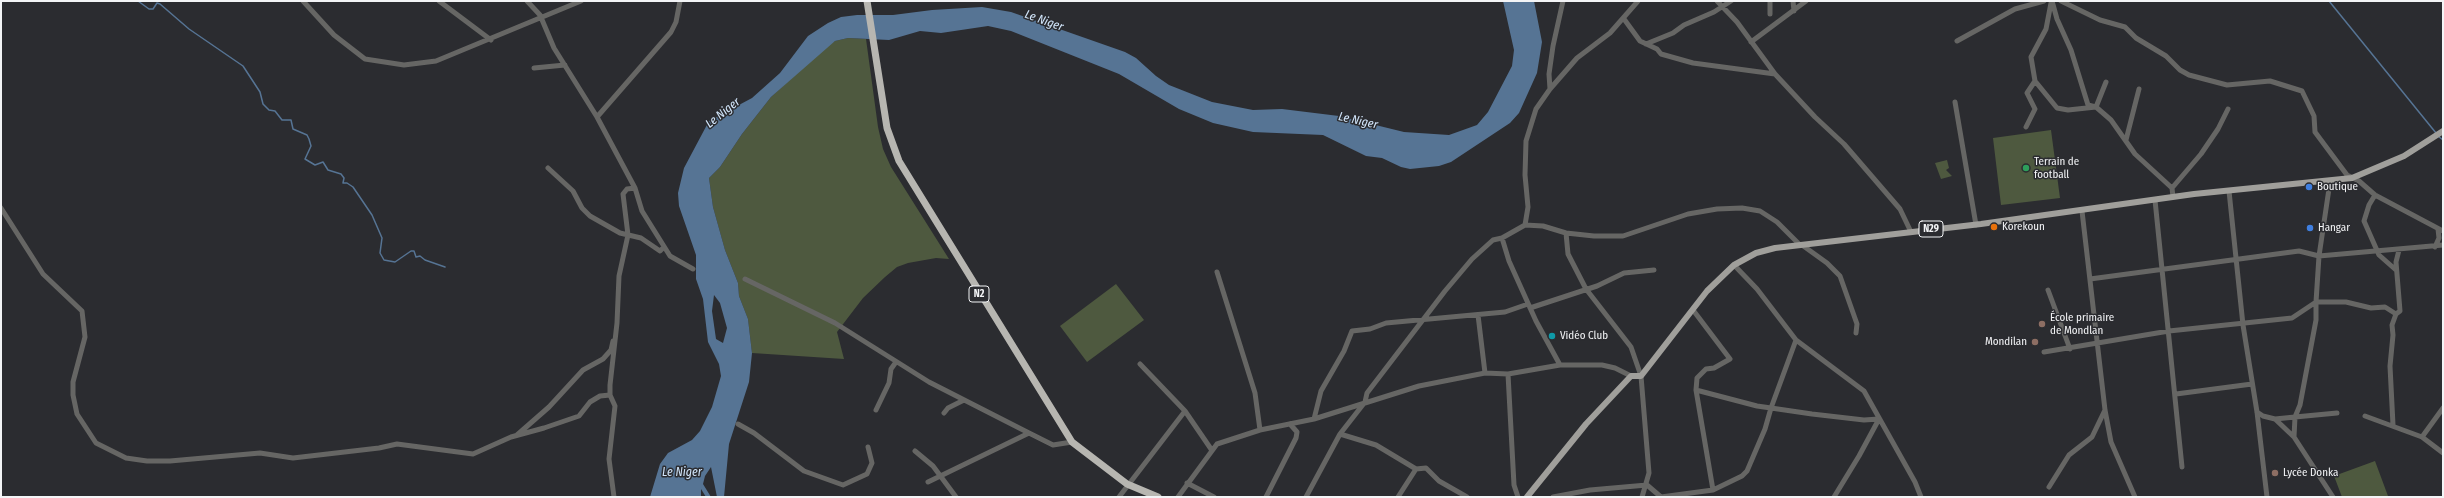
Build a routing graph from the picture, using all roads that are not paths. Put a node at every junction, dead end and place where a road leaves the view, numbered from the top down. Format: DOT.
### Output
graph roads {
  1 [pos="303,1"];
  2 [pos="439,1"];
  3 [pos="527,1"];
  4 [pos="581,1"];
  5 [pos="680,1"];
  6 [pos="867,1"];
  7 [pos="1563,1"];
  8 [pos="1638,1"];
  9 [pos="1717,1"];
  10 [pos="1731,1"];
  11 [pos="1770,1"];
  12 [pos="1793,1"];
  13 [pos="1806,1"];
  14 [pos="2044,1"];
  15 [pos="2052,1"];
  16 [pos="2061,1"];
  17 [pos="1722,6"];
  18 [pos="1794,10"];
  19 [pos="1770,14"];
  20 [pos="541,16"];
  21 [pos="1624,19"];
  22 [pos="491,40"];
  23 [pos="1957,41"];
  24 [pos="1751,42"];
  25 [pos="1646,44"];
  26 [pos="565,65"];
  27 [pos="534,68"];
  28 [pos="1776,74"];
  29 [pos="2035,81"];
  30 [pos="2106,82"];
  31 [pos="1550,89"];
  32 [pos="2140,89"];
  33 [pos="1955,102"];
  34 [pos="2096,108"];
  35 [pos="2228,109"];
  36 [pos="597,118"];
  37 [pos="2026,127"];
  38 [pos="2440,133"];
  39 [pos="2126,140"];
  40 [pos="548,168"];
  41 [pos="2352,178"];
  42 [pos="2330,182"];
  43 [pos="635,188"];
  44 [pos="2172,188"];
  45 [pos="2229,191"];
  46 [pos="2375,195"];
  47 [pos="2173,197"];
  48 [pos="2155,200"];
  49 [pos="1,208"];
  50 [pos="2082,211"];
  51 [pos="1525,225"];
  52 [pos="1976,225"];
  53 [pos="2441,230"];
  54 [pos="1911,232"];
  55 [pos="1566,233"];
  56 [pos="628,235"];
  57 [pos="1502,238"];
  58 [pos="1801,245"];
  59 [pos="2443,245"];
  60 [pos="2435,246"];
  61 [pos="664,247"];
  62 [pos="2399,250"];
  63 [pos="2378,252"];
  64 [pos="2319,256"];
  65 [pos="2237,257"];
  66 [pos="1734,265"];
  67 [pos="693,269"];
  68 [pos="1654,270"];
  69 [pos="2164,270"];
  70 [pos="2396,270"];
  71 [pos="1217,272"];
  72 [pos="745,279"];
  73 [pos="2090,279"];
  74 [pos="1586,289"];
  75 [pos="2048,290"];
  76 [pos="2316,302"];
  77 [pos="1529,306"];
  78 [pos="1693,310"];
  79 [pos="2396,314"];
  80 [pos="1478,315"];
  81 [pos="1423,321"];
  82 [pos="2243,325"];
  83 [pos="2169,331"];
  84 [pos="1856,333"];
  85 [pos="616,339"];
  86 [pos="1796,340"];
  87 [pos="2097,343"];
  88 [pos="2070,349"];
  89 [pos="2044,352"];
  90 [pos="896,362"];
  91 [pos="1140,364"];
  92 [pos="1560,365"];
  93 [pos="1485,373"];
  94 [pos="1508,374"];
  95 [pos="1631,376"];
  96 [pos="1641,376"];
  97 [pos="2252,384"];
  98 [pos="1696,390"];
  99 [pos="2176,394"];
  100 [pos="610,395"];
  101 [pos="964,400"];
  102 [pos="1365,402"];
  103 [pos="1771,408"];
  104 [pos="2443,408"];
  105 [pos="876,410"];
  106 [pos="2105,410"];
  107 [pos="1185,411"];
  108 [pos="2257,412"];
  109 [pos="944,413"];
  110 [pos="2337,413"];
  111 [pos="2365,416"];
  112 [pos="2295,417"];
  113 [pos="1314,419"];
  114 [pos="1879,419"];
  115 [pos="2275,419"];
  116 [pos="738,424"];
  117 [pos="1290,424"];
  118 [pos="2393,425"];
  119 [pos="1260,430"];
  120 [pos="1029,433"];
  121 [pos="1340,434"];
  122 [pos="516,436"];
  123 [pos="2294,437"];
  124 [pos="2422,437"];
  125 [pos="1072,442"];
  126 [pos="868,447"];
  127 [pos="1211,449"];
  128 [pos="915,451"];
  129 [pos="2442,451"];
  130 [pos="2182,467"];
  131 [pos="1416,469"];
  132 [pos="941,477"];
  133 [pos="928,482"];
  134 [pos="1187,483"];
  135 [pos="1127,484"];
  136 [pos="1647,485"];
  137 [pos="2049,487"];
  138 [pos="1713,490"];
  139 [pos="1919,496"];
  140 [pos="614,497"];
  141 [pos="956,497"];
  142 [pos="1119,497"];
  143 [pos="1158,497"];
  144 [pos="1178,497"];
  145 [pos="1214,497"];
  146 [pos="1266,497"];
  147 [pos="1306,497"];
  148 [pos="1398,497"];
  149 [pos="1467,497"];
  150 [pos="1518,497"];
  151 [pos="1526,497"];
  152 [pos="1553,497"];
  153 [pos="1642,497"];
  154 [pos="1834,497"];
  155 [pos="2135,497"];
  156 [pos="2267,497"];
  157 [pos="2333,497"];
  1 -- 22 [label="street"];
  2 -- 22 [label="street"];
  3 -- 20 [label="street"];
  4 -- 20 [label="street"];
  5 -- 36 [label="street"];
  6 -- 125 [label="highway, N2"];
  7 -- 31 [label="street"];
  8 -- 21 [label="street"];
  9 -- 17 [label="street"];
  10 -- 17 [label="street"];
  11 -- 19 [label="street"];
  12 -- 18 [label="street"];
  13 -- 18 [label="street"];
  14 -- 23 [label="street"];
  15 -- 29 [label="street"];
  15 -- 34 [label="street"];
  16 -- 41 [label="street"];
  17 -- 24 [label="street"];
  17 -- 25 [label="street"];
  18 -- 24 [label="street"];
  20 -- 22 [label="street"];
  20 -- 26 [label="street"];
  21 -- 25 [label="street"];
  21 -- 31 [label="street"];
  24 -- 28 [label="street"];
  25 -- 28 [label="street"];
  26 -- 27 [label="street"];
  26 -- 36 [label="street"];
  28 -- 54 [label="street"];
  29 -- 34 [label="street"];
  29 -- 37 [label="street"];
  30 -- 34 [label="street"];
  31 -- 51 [label="street"];
  32 -- 39 [label="street"];
  33 -- 52 [label="street"];
  34 -- 39 [label="street"];
  35 -- 44 [label="street"];
  36 -- 43 [label="street"];
  38 -- 41 [label="main road, N29"];
  39 -- 44 [label="street"];
  40 -- 56 [label="street"];
  41 -- 42 [label="main road, N29"];
  41 -- 46 [label="street"];
  42 -- 45 [label="main road, N29"];
  42 -- 64 [label="street"];
  43 -- 56 [label="street"];
  43 -- 61 [label="street"];
  44 -- 47 [label="street"];
  45 -- 47 [label="main road, N29"];
  45 -- 65 [label="street"];
  46 -- 53 [label="street"];
  46 -- 63 [label="street"];
  47 -- 48 [label="main road, N29"];
  48 -- 50 [label="main road, N29"];
  48 -- 69 [label="street"];
  49 -- 122 [label="street"];
  50 -- 52 [label="main road, N29"];
  50 -- 73 [label="street"];
  51 -- 55 [label="street"];
  51 -- 57 [label="street"];
  52 -- 54 [label="main road, N29"];
  53 -- 60 [label="street"];
  54 -- 58 [label="main road, N29"];
  55 -- 58 [label="street"];
  55 -- 74 [label="street"];
  56 -- 61 [label="street"];
  56 -- 85 [label="street"];
  57 -- 77 [label="street"];
  57 -- 81 [label="street"];
  58 -- 66 [label="main road, N29"];
  58 -- 84 [label="street"];
  59 -- 60 [label="street"];
  60 -- 62 [label="street"];
  61 -- 67 [label="street"];
  62 -- 63 [label="street"];
  62 -- 70 [label="street"];
  63 -- 64 [label="street"];
  63 -- 70 [label="street"];
  64 -- 65 [label="street"];
  64 -- 76 [label="street"];
  65 -- 69 [label="street"];
  65 -- 82 [label="street"];
  66 -- 78 [label="main road, N29"];
  66 -- 86 [label="street"];
  68 -- 74 [label="street"];
  69 -- 73 [label="street"];
  69 -- 83 [label="street"];
  70 -- 79 [label="street"];
  71 -- 119 [label="street"];
  72 -- 90 [label="street"];
  73 -- 87 [label="street"];
  74 -- 77 [label="street"];
  74 -- 96 [label="street"];
  75 -- 88 [label="street"];
  76 -- 79 [label="street"];
  76 -- 82 [label="street"];
  76 -- 112 [label="street"];
  77 -- 80 [label="street"];
  77 -- 92 [label="street"];
  78 -- 96 [label="main road, N29"];
  78 -- 98 [label="street"];
  79 -- 118 [label="street"];
  80 -- 81 [label="street"];
  80 -- 93 [label="street"];
  81 -- 102 [label="street"];
  81 -- 113 [label="street"];
  82 -- 83 [label="street"];
  82 -- 97 [label="street"];
  83 -- 87 [label="street"];
  83 -- 99 [label="street"];
  85 -- 100 [label="street"];
  85 -- 122 [label="street"];
  86 -- 103 [label="street"];
  86 -- 114 [label="street"];
  87 -- 88 [label="street"];
  87 -- 106 [label="street"];
  88 -- 89 [label="street"];
  90 -- 101 [label="street"];
  90 -- 105 [label="street"];
  91 -- 107 [label="street"];
  92 -- 94 [label="street"];
  92 -- 95 [label="street"];
  93 -- 94 [label="street"];
  93 -- 102 [label="street"];
  94 -- 150 [label="street"];
  95 -- 96 [label="main road"];
  95 -- 151 [label="main road"];
  96 -- 136 [label="street"];
  97 -- 99 [label="street"];
  97 -- 108 [label="street"];
  98 -- 103 [label="street"];
  98 -- 138 [label="street"];
  99 -- 130 [label="street"];
  100 -- 122 [label="street"];
  100 -- 140 [label="street"];
  101 -- 109 [label="street"];
  101 -- 120 [label="street"];
  102 -- 113 [label="street"];
  102 -- 121 [label="street"];
  103 -- 114 [label="street"];
  103 -- 138 [label="street"];
  104 -- 124 [label="street"];
  106 -- 137 [label="street"];
  106 -- 155 [label="street"];
  107 -- 127 [label="street"];
  107 -- 135 [label="street"];
  108 -- 115 [label="street"];
  108 -- 156 [label="street"];
  110 -- 112 [label="street"];
  111 -- 118 [label="street"];
  112 -- 115 [label="street"];
  112 -- 123 [label="street"];
  113 -- 117 [label="street"];
  114 -- 139 [label="street"];
  114 -- 154 [label="street"];
  115 -- 123 [label="street"];
  116 -- 126 [label="street"];
  117 -- 119 [label="street"];
  117 -- 146 [label="street"];
  118 -- 124 [label="street"];
  119 -- 127 [label="street"];
  120 -- 125 [label="street"];
  120 -- 132 [label="street"];
  121 -- 131 [label="street"];
  121 -- 147 [label="street"];
  123 -- 157 [label="street"];
  124 -- 129 [label="street"];
  125 -- 135 [label="highway, N2"];
  127 -- 134 [label="street"];
  128 -- 132 [label="street"];
  131 -- 148 [label="street"];
  131 -- 149 [label="street"];
  132 -- 133 [label="street"];
  132 -- 141 [label="street"];
  134 -- 144 [label="street"];
  134 -- 145 [label="street"];
  135 -- 142 [label="street"];
  135 -- 143 [label="highway, N2"];
  136 -- 138 [label="street"];
  136 -- 152 [label="street"];
  136 -- 153 [label="street"];
}
